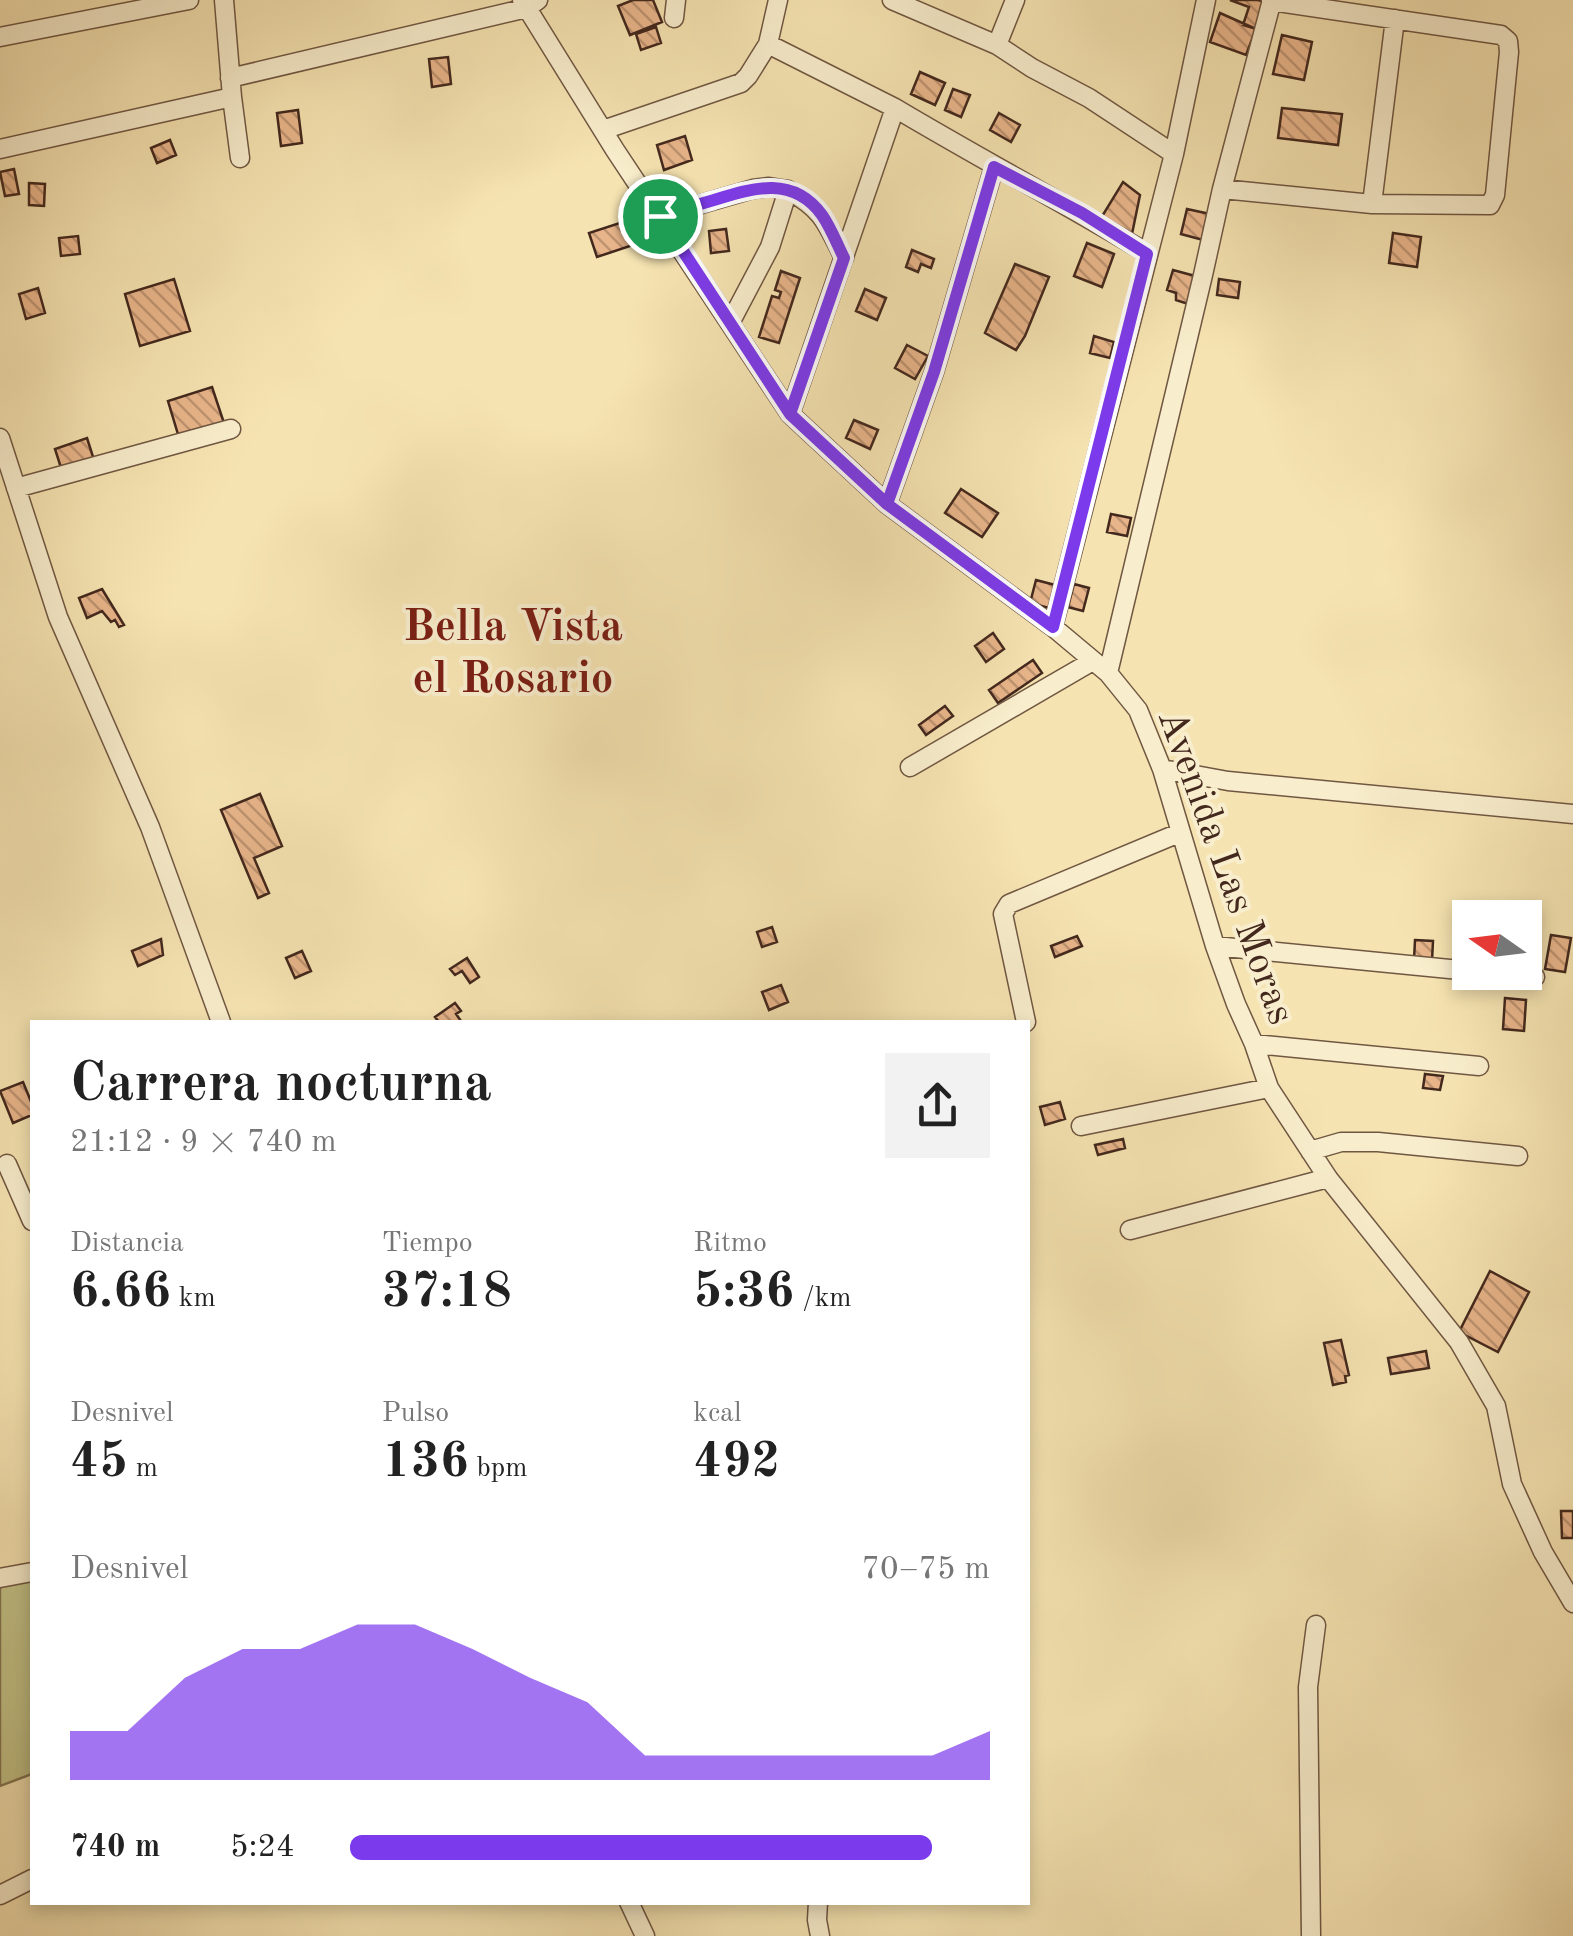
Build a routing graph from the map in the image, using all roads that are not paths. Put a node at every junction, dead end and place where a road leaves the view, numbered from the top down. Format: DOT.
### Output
graph roads {
  1 [pos="188,0"];
  2 [pos="224,0"];
  3 [pos="778,0"];
  4 [pos="1015,0"];
  5 [pos="1206,0"];
  6 [pos="1271,1"];
  7 [pos="902,2"];
  8 [pos="529,3"];
  9 [pos="1396,18"];
  10 [pos="0,37"];
  11 [pos="768,44"];
  12 [pos="997,45"];
  13 [pos="231,88"];
  14 [pos="895,108"];
  15 [pos="603,130"];
  16 [pos="0,149"];
  17 [pos="1174,154"];
  18 [pos="240,158"];
  19 [pos="994,167"];
  20 [pos="1222,188"];
  21 [pos="788,190"];
  22 [pos="1372,204"];
  23 [pos="660,216"];
  24 [pos="1147,254"];
  25 [pos="844,258"];
  26 [pos="730,323"];
  27 [pos="790,414"];
  28 [pos="232,429"];
  29 [pos="0,438"];
  30 [pos="16,488"];
  31 [pos="887,504"];
  32 [pos="1053,627"];
  33 [pos="1091,662"];
  34 [pos="1108,674"];
  35 [pos="910,768"];
  36 [pos="1162,769"];
  37 [pos="1573,814"];
  38 [pos="1180,833"];
  39 [pos="1215,946"];
  40 [pos="1452,969"];
  41 [pos="220,1020"];
  42 [pos="1026,1020"];
  43 [pos="1254,1044"];
  44 [pos="1479,1066"];
  45 [pos="1269,1088"];
  46 [pos="1081,1126"];
  47 [pos="1310,1151"];
  48 [pos="1518,1156"];
  49 [pos="8,1164"];
  50 [pos="1328,1178"];
  51 [pos="30,1215"];
  52 [pos="1130,1230"];
  53 [pos="30,1572"];
  54 [pos="0,1578"];
  55 [pos="1573,1603"];
  56 [pos="1316,1625"];
  57 [pos="30,1880"];
  58 [pos="0,1895"];
  59 [pos="631,1905"];
  60 [pos="818,1905"];
  61 [pos="645,1936"];
  62 [pos="820,1936"];
  63 [pos="1311,1936"];
  1 -- 10 [label="street"];
  2 -- 13 [label="street"];
  3 -- 11 [label="street"];
  4 -- 12 [label="street"];
  5 -- 17 [label="street"];
  6 -- 9 [label="street"];
  6 -- 20 [label="street"];
  7 -- 12 [label="street"];
  8 -- 13 [label="street"];
  8 -- 15 [label="street, Avenida Las Moras"];
  9 -- 22 [label="street"];
  9 -- 22 [label="street"];
  11 -- 14 [label="street"];
  11 -- 15 [label="street"];
  12 -- 17 [label="street"];
  13 -- 16 [label="street"];
  13 -- 18 [label="street"];
  14 -- 19 [label="street"];
  14 -- 25 [label="street"];
  15 -- 23 [label="street, Avenida Las Moras"];
  17 -- 24 [label="street"];
  19 -- 24 [label="street"];
  19 -- 31 [label="street"];
  20 -- 22 [label="street"];
  20 -- 34 [label="street"];
  21 -- 23 [label="street"];
  21 -- 25 [label="street"];
  21 -- 26 [label="street"];
  23 -- 26 [label="street, Avenida Las Moras"];
  24 -- 32 [label="street"];
  25 -- 27 [label="street"];
  26 -- 27 [label="street, Avenida Las Moras"];
  27 -- 31 [label="street, Avenida Las Moras"];
  28 -- 30 [label="street"];
  29 -- 30 [label="street"];
  30 -- 41 [label="street"];
  31 -- 32 [label="street, Avenida Las Moras"];
  32 -- 33 [label="street, Avenida Las Moras"];
  33 -- 34 [label="street, Avenida Las Moras"];
  33 -- 35 [label="street"];
  34 -- 36 [label="street, Avenida Las Moras"];
  36 -- 37 [label="street"];
  36 -- 38 [label="street, Avenida Las Moras"];
  38 -- 39 [label="street, Avenida Las Moras"];
  38 -- 42 [label="street"];
  39 -- 40 [label="street"];
  39 -- 43 [label="street, Avenida Las Moras"];
  43 -- 44 [label="street"];
  43 -- 45 [label="street, Avenida Las Moras"];
  45 -- 46 [label="street"];
  45 -- 47 [label="street, Avenida Las Moras"];
  47 -- 48 [label="street"];
  47 -- 50 [label="street, Avenida Las Moras"];
  49 -- 51 [label="street"];
  50 -- 52 [label="street"];
  50 -- 55 [label="street, Avenida Las Moras"];
  53 -- 54 [label="street"];
  56 -- 63 [label="street"];
  57 -- 58 [label="street"];
  59 -- 61 [label="street"];
  60 -- 62 [label="street"];
}
